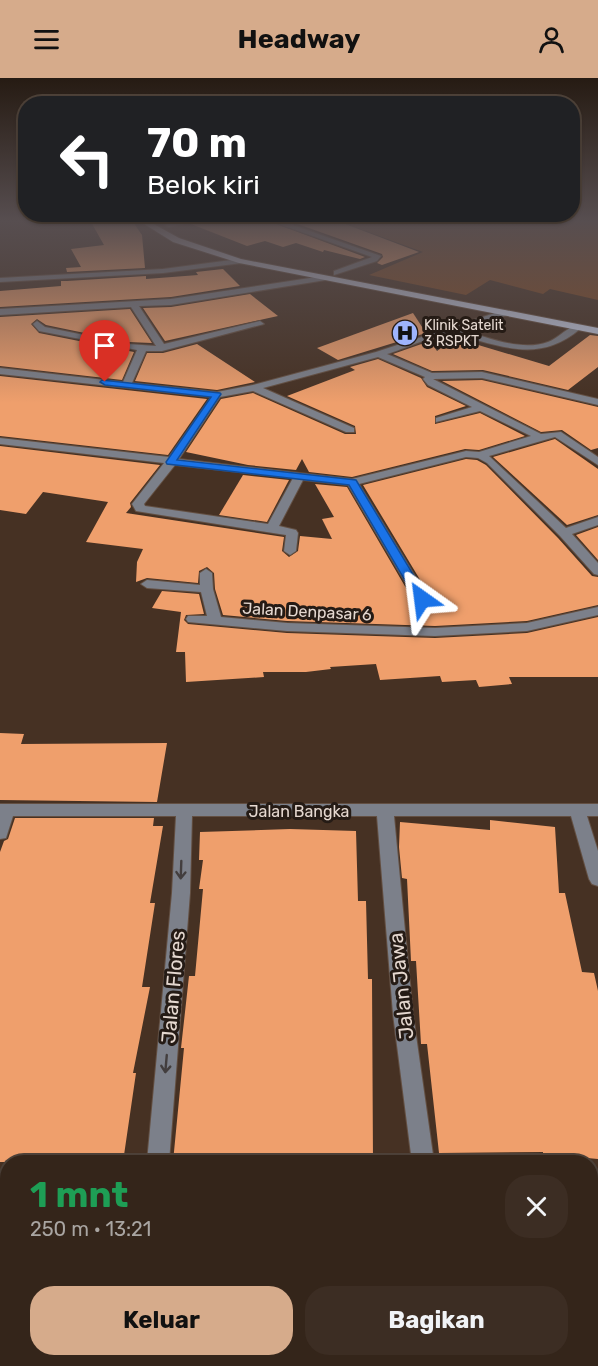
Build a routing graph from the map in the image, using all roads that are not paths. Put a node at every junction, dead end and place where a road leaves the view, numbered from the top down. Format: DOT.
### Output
graph roads {
  1 [pos="298,282"];
  2 [pos="344,282"];
  3 [pos="384,282"];
  4 [pos="134,304"];
  5 [pos="0,312"];
  6 [pos="504,313"];
  7 [pos="37,324"];
  8 [pos="261,324"];
  9 [pos="598,324"];
  10 [pos="577,327"];
  11 [pos="452,330"];
  12 [pos="598,331"];
  13 [pos="143,348"];
  14 [pos="162,348"];
  15 [pos="378,354"];
  16 [pos="0,370"];
  17 [pos="431,376"];
  18 [pos="126,385"];
  19 [pos="254,388"];
  20 [pos="217,394"];
  21 [pos="598,402"];
  22 [pos="483,407"];
  23 [pos="440,420"];
  24 [pos="350,430"];
  25 [pos="540,437"];
  26 [pos="0,441"];
  27 [pos="480,455"];
  28 [pos="171,462"];
  29 [pos="598,462"];
  30 [pos="300,477"];
  31 [pos="352,482"];
  32 [pos="598,521"];
  33 [pos="272,528"];
  34 [pos="564,533"];
  35 [pos="290,551"];
  36 [pos="598,572"];
  37 [pos="206,573"];
  38 [pos="147,584"];
  39 [pos="207,589"];
  40 [pos="422,599"];
  41 [pos="598,611"];
  42 [pos="193,619"];
  43 [pos="215,621"];
  44 [pos="3,810"];
  45 [pos="385,810"];
  46 [pos="577,810"];
  47 [pos="598,810"];
  48 [pos="183,812"];
  49 [pos="0,833"];
  50 [pos="598,879"];
  51 [pos="159,1155"];
  52 [pos="422,1155"];
  1 -- 4 [label="street"];
  2 -- 6 [label="main road"];
  3 -- 9 [label="main road"];
  4 -- 5 [label="street"];
  4 -- 14 [label="street"];
  6 -- 10 [label="main road"];
  6 -- 11 [label="street"];
  7 -- 13 [label="street"];
  8 -- 14 [label="street"];
  10 -- 11 [label="street"];
  10 -- 12 [label="main road"];
  11 -- 15 [label="street"];
  13 -- 14 [label="street"];
  13 -- 18 [label="street"];
  15 -- 17 [label="street"];
  15 -- 19 [label="street"];
  16 -- 18 [label="street"];
  17 -- 21 [label="street"];
  17 -- 22 [label="street"];
  18 -- 20 [label="street"];
  19 -- 20 [label="street"];
  19 -- 24 [label="street"];
  20 -- 28 [label="street"];
  22 -- 23 [label="street"];
  22 -- 25 [label="street"];
  25 -- 27 [label="street"];
  25 -- 29 [label="street"];
  26 -- 28 [label="street"];
  27 -- 31 [label="street"];
  27 -- 34 [label="street"];
  28 -- 30 [label="street"];
  28 -- 33 [label="street"];
  30 -- 31 [label="street"];
  30 -- 33 [label="street"];
  31 -- 40 [label="street"];
  32 -- 34 [label="street"];
  33 -- 35 [label="street"];
  34 -- 36 [label="street"];
  37 -- 39 [label="street"];
  38 -- 39 [label="street"];
  39 -- 43 [label="street"];
  41 -- 43 [label="street, Jalan Denpasar 6"];
  42 -- 43 [label="street, Jalan Denpasar 6"];
  44 -- 48 [label="street, Jalan Bangka"];
  44 -- 49 [label="street"];
  45 -- 46 [label="street, Jalan Bangka"];
  45 -- 48 [label="street, Jalan Bangka"];
  45 -- 52 [label="street, Jalan Jawa"];
  46 -- 47 [label="street, Jalan Bangka"];
  46 -- 50 [label="street"];
  48 -- 51 [label="street, Jalan Flores, one-way"];
}
